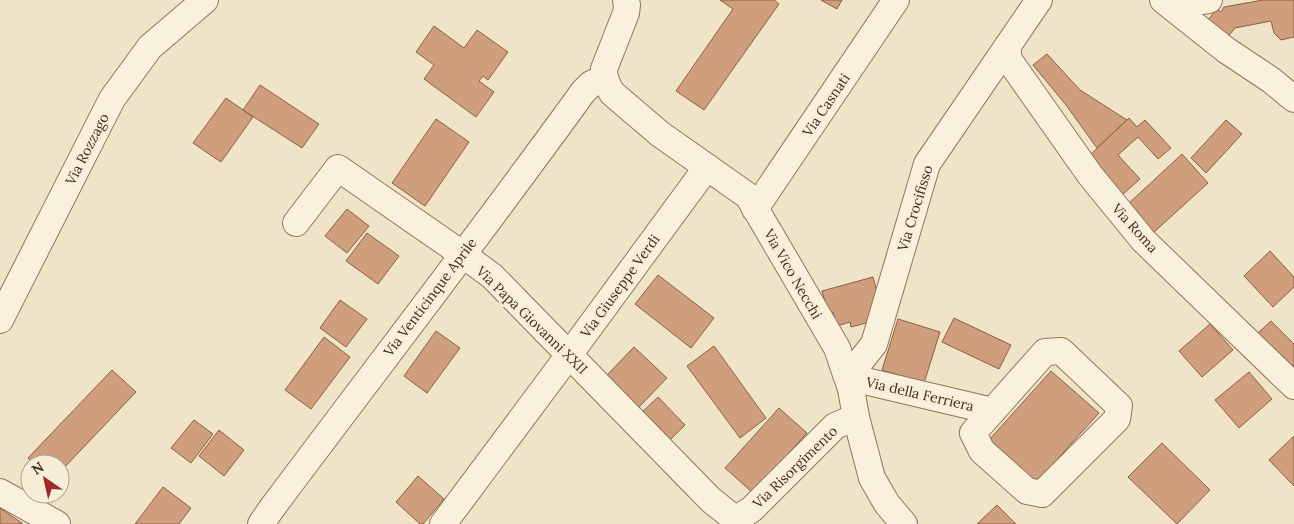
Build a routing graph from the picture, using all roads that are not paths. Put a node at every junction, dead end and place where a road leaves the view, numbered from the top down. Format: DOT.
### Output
graph roads {
  1 [pos="205,0"];
  2 [pos="896,0"];
  3 [pos="1039,0"];
  4 [pos="1209,0"];
  5 [pos="629,2"];
  6 [pos="1168,3"];
  7 [pos="1007,47"];
  8 [pos="604,78"];
  9 [pos="1294,99"];
  10 [pos="707,167"];
  11 [pos="756,209"];
  12 [pos="296,223"];
  13 [pos="462,254"];
  14 [pos="0,320"];
  15 [pos="569,355"];
  16 [pos="848,377"];
  17 [pos="1294,386"];
  18 [pos="992,411"];
  19 [pos="856,417"];
  20 [pos="0,492"];
  21 [pos="739,521"];
  22 [pos="56,524"];
  23 [pos="261,524"];
  24 [pos="443,524"];
  25 [pos="904,524"];
  1 -- 14 [label="street, Via Rozzago"];
  2 -- 11 [label="street, Via Casnati"];
  3 -- 7 [label="street, Via Crocifisso"];
  4 -- 6 [label="street"];
  5 -- 8 [label="street"];
  6 -- 9 [label="street"];
  7 -- 16 [label="street, Via Crocifisso"];
  7 -- 17 [label="street, Via Roma"];
  8 -- 10 [label="street, Via Vico Necchi"];
  8 -- 13 [label="street, Via Venticinque Aprile"];
  10 -- 11 [label="street, Via Vico Necchi"];
  10 -- 15 [label="street, Via Giuseppe Verdi"];
  11 -- 16 [label="street, Via Vico Necchi"];
  12 -- 13 [label="street, Via Papa Giovanni XXII"];
  13 -- 15 [label="street, Via Papa Giovanni XXII"];
  13 -- 23 [label="street, Via Venticinque Aprile"];
  15 -- 21 [label="street, Via Papa Giovanni XXII"];
  15 -- 24 [label="street, Via Giuseppe Verdi"];
  16 -- 18 [label="street, Via della Ferriera"];
  16 -- 19 [label="street, Via Vico Necchi"];
  18 -- 18 [label="street, Via della Ferriera"];
  19 -- 21 [label="street, Via Risorgimento"];
  19 -- 25 [label="street, Via Vico Necchi"];
  20 -- 22 [label="street"];
}
